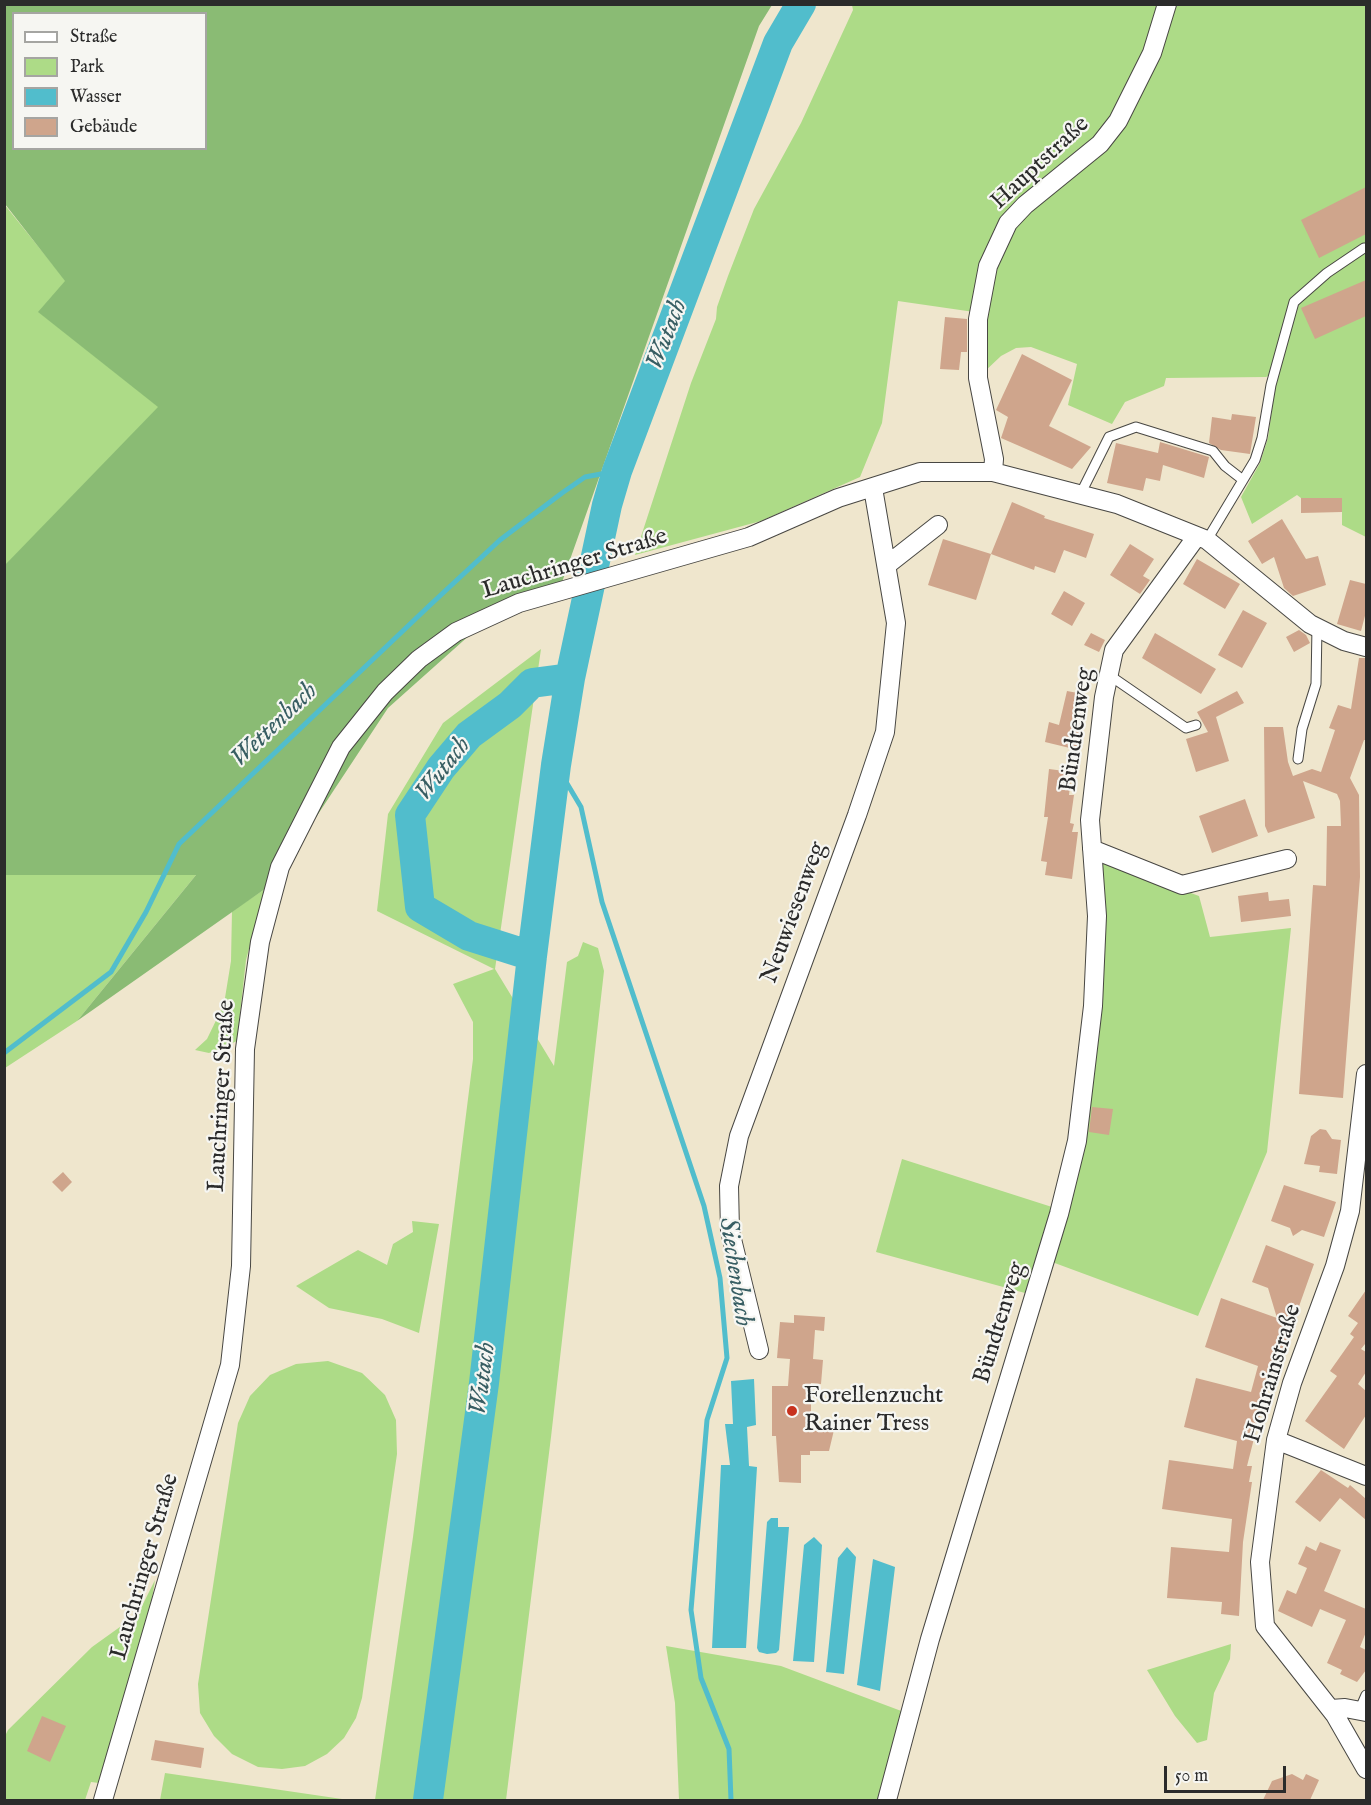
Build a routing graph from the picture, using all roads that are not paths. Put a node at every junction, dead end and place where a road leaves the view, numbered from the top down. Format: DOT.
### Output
graph roads {
  1 [pos="1167,5"];
  2 [pos="1364,248"];
  3 [pos="993,472"];
  4 [pos="1244,480"];
  5 [pos="873,488"];
  6 [pos="1080,495"];
  7 [pos="938,525"];
  8 [pos="1202,538"];
  9 [pos="887,565"];
  10 [pos="1317,627"];
  11 [pos="1366,647"];
  12 [pos="1109,675"];
  13 [pos="1196,725"];
  14 [pos="1298,759"];
  15 [pos="1092,849"];
  16 [pos="1287,858"];
  17 [pos="1366,1074"];
  18 [pos="759,1350"];
  19 [pos="1276,1440"];
  20 [pos="1366,1476"];
  21 [pos="1364,1706"];
  22 [pos="1331,1709"];
  23 [pos="1366,1769"];
  24 [pos="103,1800"];
  25 [pos="887,1800"];
  1 -- 3 [label="street, Hauptstraße"];
  2 -- 4 [label="lane"];
  3 -- 5 [label="street"];
  3 -- 6 [label="street"];
  4 -- 6 [label="lane"];
  4 -- 8 [label="lane"];
  5 -- 9 [label="street, Neuwiesenweg"];
  5 -- 24 [label="street, Lauchringer Straße"];
  6 -- 8 [label="street"];
  7 -- 9 [label="street"];
  8 -- 10 [label="street"];
  8 -- 12 [label="street, Bündtenweg"];
  9 -- 18 [label="street, Neuwiesenweg"];
  10 -- 11 [label="street"];
  10 -- 14 [label="lane"];
  12 -- 13 [label="lane"];
  12 -- 15 [label="street, Bündtenweg"];
  15 -- 16 [label="street"];
  15 -- 25 [label="street, Bündtenweg"];
  17 -- 19 [label="street, Hohrainstraße"];
  19 -- 20 [label="street"];
  19 -- 22 [label="street, Hohrainstraße"];
  21 -- 22 [label="street"];
  22 -- 23 [label="street, Hohrainstraße"];
}
